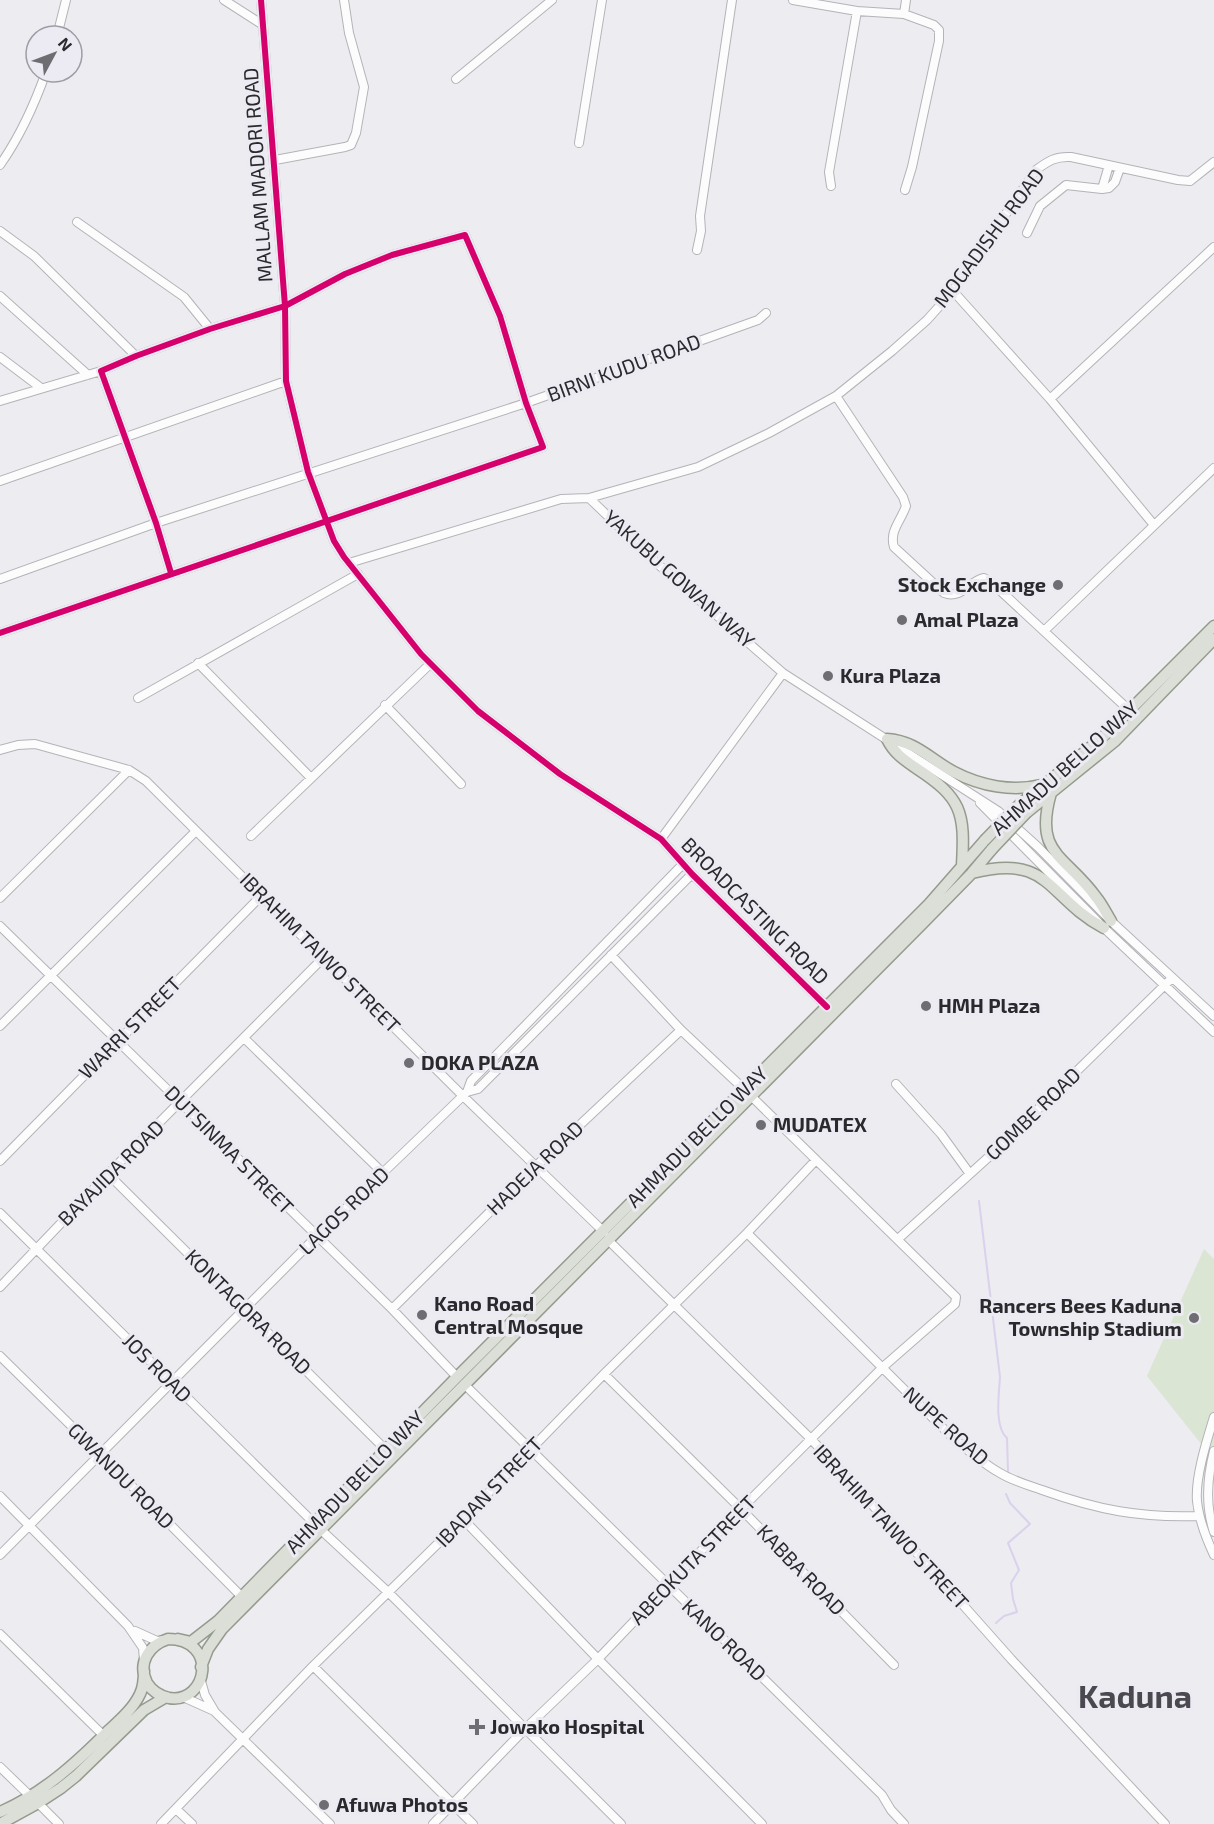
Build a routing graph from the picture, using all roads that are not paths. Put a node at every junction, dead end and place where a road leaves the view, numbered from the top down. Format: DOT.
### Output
graph roads {
  1 [pos="66,0"];
  2 [pos="224,0"];
  3 [pos="261,0"];
  4 [pos="344,0"];
  5 [pos="552,0"];
  6 [pos="602,0"];
  7 [pos="732,0"];
  8 [pos="793,0"];
  9 [pos="906,0"];
  10 [pos="857,11"];
  11 [pos="904,14"];
  12 [pos="60,24"];
  13 [pos="263,25"];
  14 [pos="456,79"];
  15 [pos="42,84"];
  16 [pos="579,143"];
  17 [pos="275,160"];
  18 [pos="1214,162"];
  19 [pos="0,165"];
  20 [pos="1109,165"];
  21 [pos="1120,168"];
  22 [pos="831,186"];
  23 [pos="1102,189"];
  24 [pos="905,190"];
  25 [pos="77,222"];
  26 [pos="0,231"];
  27 [pos="1027,232"];
  28 [pos="1214,247"];
  29 [pos="697,250"];
  30 [pos="953,291"];
  31 [pos="0,296"];
  32 [pos="285,306"];
  33 [pos="766,313"];
  34 [pos="210,329"];
  35 [pos="136,356"];
  36 [pos="0,357"];
  37 [pos="101,371"];
  38 [pos="88,375"];
  39 [pos="286,381"];
  40 [pos="41,388"];
  41 [pos="836,396"];
  42 [pos="1050,399"];
  43 [pos="0,401"];
  44 [pos="525,403"];
  45 [pos="127,437"];
  46 [pos="1214,468"];
  47 [pos="308,472"];
  48 [pos="0,481"];
  49 [pos="589,498"];
  50 [pos="326,521"];
  51 [pos="156,523"];
  52 [pos="1154,525"];
  53 [pos="349,563"];
  54 [pos="171,573"];
  55 [pos="358,574"];
  56 [pos="0,579"];
  57 [pos="1214,626"];
  58 [pos="1045,630"];
  59 [pos="0,633"];
  60 [pos="1214,639"];
  61 [pos="198,663"];
  62 [pos="430,664"];
  63 [pos="783,673"];
  64 [pos="138,698"];
  65 [pos="385,705"];
  66 [pos="1130,711"];
  67 [pos="887,739"];
  68 [pos="0,750"];
  69 [pos="129,770"];
  70 [pos="311,778"];
  71 [pos="461,784"];
  72 [pos="1048,788"];
  73 [pos="196,831"];
  74 [pos="251,836"];
  75 [pos="661,839"];
  76 [pos="988,844"];
  77 [pos="683,864"];
  78 [pos="962,865"];
  79 [pos="692,874"];
  80 [pos="971,874"];
  81 [pos="262,895"];
  82 [pos="0,898"];
  83 [pos="1108,925"];
  84 [pos="0,926"];
  85 [pos="611,955"];
  86 [pos="324,957"];
  87 [pos="50,976"];
  88 [pos="1172,978"];
  89 [pos="1165,986"];
  90 [pos="827,1006"];
  91 [pos="1214,1016"];
  92 [pos="0,1026"];
  93 [pos="681,1030"];
  94 [pos="1214,1032"];
  95 [pos="244,1038"];
  96 [pos="118,1040"];
  97 [pos="896,1084"];
  98 [pos="748,1093"];
  99 [pos="465,1094"];
  100 [pos="182,1102"];
  101 [pos="816,1160"];
  102 [pos="0,1161"];
  103 [pos="535,1167"];
  104 [pos="383,1173"];
  105 [pos="108,1174"];
  106 [pos="970,1174"];
  107 [pos="0,1213"];
  108 [pos="747,1233"];
  109 [pos="606,1236"];
  110 [pos="316,1237"];
  111 [pos="898,1239"];
  112 [pos="37,1249"];
  113 [pos="0,1287"];
  114 [pos="674,1306"];
  115 [pos="245,1309"];
  116 [pos="392,1309"];
  117 [pos="0,1356"];
  118 [pos="883,1367"];
  119 [pos="604,1374"];
  120 [pos="461,1380"];
  121 [pos="172,1383"];
  122 [pos="1214,1417"];
  123 [pos="811,1439"];
  124 [pos="386,1450"];
  125 [pos="531,1450"];
  126 [pos="1214,1451"];
  127 [pos="101,1455"];
  128 [pos="0,1496"];
  129 [pos="741,1509"];
  130 [pos="1199,1516"];
  131 [pos="464,1519"];
  132 [pos="30,1525"];
  133 [pos="317,1526"];
  134 [pos="1214,1532"];
  135 [pos="0,1555"];
  136 [pos="1214,1555"];
  137 [pos="668,1585"];
  138 [pos="389,1593"];
  139 [pos="242,1597"];
  140 [pos="128,1626"];
  141 [pos="0,1634"];
  142 [pos="173,1639"];
  143 [pos="598,1659"];
  144 [pos="894,1665"];
  145 [pos="313,1666"];
  146 [pos="144,1667"];
  147 [pos="201,1667"];
  148 [pos="201,1681"];
  149 [pos="166,1697"];
  150 [pos="183,1697"];
  151 [pos="215,1712"];
  152 [pos="526,1728"];
  153 [pos="104,1736"];
  154 [pos="243,1739"];
  155 [pos="0,1767"];
  156 [pos="34,1800"];
  157 [pos="453,1805"];
  158 [pos="176,1809"];
  159 [pos="0,1812"];
  160 [pos="0,1824"];
  161 [pos="59,1824"];
  162 [pos="161,1824"];
  163 [pos="192,1824"];
  164 [pos="330,1824"];
  165 [pos="433,1824"];
  166 [pos="473,1824"];
  167 [pos="621,1824"];
  168 [pos="762,1824"];
  169 [pos="904,1824"];
  170 [pos="1165,1824"];
  1 -- 12 [label="street"];
  2 -- 13 [label="street"];
  3 -- 13 [label="street, MALLAM MADORI ROAD"];
  4 -- 17 [label="street"];
  5 -- 14 [label="street"];
  6 -- 16 [label="street"];
  7 -- 29 [label="street"];
  8 -- 10 [label="street"];
  9 -- 11 [label="street"];
  10 -- 11 [label="street"];
  10 -- 22 [label="street"];
  11 -- 24 [label="street"];
  13 -- 17 [label="street, MALLAM MADORI ROAD"];
  15 -- 19 [label="street"];
  17 -- 32 [label="street, MALLAM MADORI ROAD"];
  18 -- 21 [label="street, MOGADISHU ROAD"];
  20 -- 21 [label="street, MOGADISHU ROAD"];
  20 -- 23 [label="street"];
  20 -- 30 [label="street, MOGADISHU ROAD"];
  21 -- 23 [label="street"];
  23 -- 27 [label="street"];
  25 -- 34 [label="street"];
  26 -- 35 [label="street"];
  28 -- 42 [label="street"];
  30 -- 41 [label="street, MOGADISHU ROAD"];
  30 -- 42 [label="street"];
  31 -- 38 [label="street"];
  32 -- 34 [label="street"];
  32 -- 39 [label="street, MALLAM MADORI ROAD"];
  32 -- 44 [label="street"];
  33 -- 44 [label="street, BIRNI KUDU ROAD"];
  34 -- 35 [label="street"];
  35 -- 37 [label="street"];
  36 -- 40 [label="street"];
  37 -- 38 [label="street"];
  37 -- 45 [label="street"];
  38 -- 40 [label="street"];
  39 -- 45 [label="street"];
  39 -- 47 [label="street, MALLAM MADORI ROAD"];
  40 -- 43 [label="street"];
  41 -- 49 [label="street, MOGADISHU ROAD"];
  41 -- 58 [label="street"];
  42 -- 52 [label="street"];
  44 -- 47 [label="street, BIRNI KUDU ROAD"];
  44 -- 50 [label="street"];
  45 -- 48 [label="street"];
  45 -- 51 [label="street"];
  46 -- 52 [label="street"];
  47 -- 50 [label="street, MALLAM MADORI ROAD"];
  47 -- 51 [label="street, BIRNI KUDU ROAD"];
  49 -- 53 [label="street, YAKUBU GOWAN WAY"];
  49 -- 63 [label="street, YAKUBU GOWAN WAY"];
  50 -- 53 [label="street, MALLAM MADORI ROAD"];
  50 -- 54 [label="street"];
  51 -- 54 [label="street"];
  51 -- 56 [label="street, BIRNI KUDU ROAD"];
  52 -- 58 [label="street"];
  53 -- 55 [label="street, MALLAM MADORI ROAD"];
  54 -- 59 [label="street"];
  55 -- 61 [label="street"];
  55 -- 62 [label="street, MALLAM MADORI ROAD"];
  57 -- 66 [label="main road, AHMADU BELLO WAY"];
  58 -- 66 [label="street"];
  60 -- 72 [label="main road, AHMADU BELLO WAY"];
  61 -- 64 [label="street"];
  61 -- 70 [label="street"];
  62 -- 65 [label="street"];
  62 -- 75 [label="street, MALLAM MADORI ROAD"];
  63 -- 67 [label="street, YAKUBU GOWAN WAY"];
  63 -- 75 [label="street, BROADCASTING ROAD"];
  65 -- 70 [label="street"];
  65 -- 71 [label="street"];
  66 -- 72 [label="main road, AHMADU BELLO WAY"];
  67 -- 72 [label="main road"];
  67 -- 78 [label="main road"];
  67 -- 83 [label="street, YAKUBU GOWAN WAY"];
  68 -- 69 [label="street, IBRAHIM TAIWO STREET"];
  69 -- 73 [label="street, IBRAHIM TAIWO STREET"];
  69 -- 82 [label="street"];
  70 -- 74 [label="street"];
  72 -- 76 [label="main road, AHMADU BELLO WAY, bridge"];
  72 -- 83 [label="main road"];
  73 -- 81 [label="street, IBRAHIM TAIWO STREET"];
  73 -- 87 [label="street"];
  75 -- 77 [label="street, BROADCASTING ROAD"];
  76 -- 78 [label="main road, AHMADU BELLO WAY"];
  76 -- 80 [label="main road, AHMADU BELLO WAY"];
  77 -- 79 [label="street, BROADCASTING ROAD"];
  77 -- 99 [label="street"];
  78 -- 90 [label="main road, AHMADU BELLO WAY"];
  79 -- 85 [label="street, LAGOS ROAD"];
  79 -- 90 [label="street, BROADCASTING ROAD"];
  80 -- 83 [label="main road"];
  80 -- 98 [label="main road, AHMADU BELLO WAY"];
  81 -- 86 [label="street, IBRAHIM TAIWO STREET"];
  81 -- 96 [label="street, WARRI STREET"];
  83 -- 88 [label="street, YAKUBU GOWAN WAY"];
  83 -- 89 [label="street, YAKUBU GOWAN WAY"];
  84 -- 87 [label="street, DUTSINMA STREET"];
  85 -- 93 [label="street"];
  85 -- 99 [label="street, LAGOS ROAD"];
  86 -- 95 [label="street, BAYAJIDA ROAD"];
  86 -- 99 [label="street, IBRAHIM TAIWO STREET"];
  87 -- 92 [label="street"];
  87 -- 96 [label="street, DUTSINMA STREET"];
  88 -- 89 [label="street, GOMBE ROAD"];
  88 -- 91 [label="street, YAKUBU GOWAN WAY"];
  89 -- 94 [label="street, YAKUBU GOWAN WAY"];
  89 -- 106 [label="street, GOMBE ROAD"];
  90 -- 98 [label="main road, AHMADU BELLO WAY"];
  93 -- 98 [label="street"];
  93 -- 103 [label="street, HADEJA ROAD"];
  95 -- 100 [label="street, BAYAJIDA ROAD"];
  95 -- 104 [label="street"];
  96 -- 100 [label="street, DUTSINMA STREET"];
  96 -- 102 [label="street, WARRI STREET"];
  97 -- 106 [label="street"];
  98 -- 101 [label="street"];
  98 -- 109 [label="main road, AHMADU BELLO WAY"];
  99 -- 103 [label="street, IBRAHIM TAIWO STREET"];
  99 -- 104 [label="street, LAGOS ROAD"];
  100 -- 105 [label="street, BAYAJIDA ROAD"];
  100 -- 110 [label="street, DUTSINMA STREET"];
  101 -- 108 [label="street, IBADAN STREET"];
  101 -- 111 [label="street"];
  103 -- 109 [label="street, IBRAHIM TAIWO STREET"];
  103 -- 116 [label="street, HADEJA ROAD"];
  104 -- 110 [label="street, LAGOS ROAD"];
  105 -- 112 [label="street, BAYAJIDA ROAD"];
  105 -- 115 [label="street, KONTAGORA ROAD"];
  106 -- 111 [label="street, GOMBE ROAD"];
  107 -- 112 [label="street, JOS ROAD"];
  108 -- 114 [label="street, IBADAN STREET"];
  108 -- 118 [label="street, NUPE ROAD"];
  109 -- 114 [label="street, IBRAHIM TAIWO STREET"];
  109 -- 120 [label="main road, AHMADU BELLO WAY"];
  110 -- 115 [label="street, LAGOS ROAD"];
  110 -- 116 [label="street, DUTSINMA STREET"];
  111 -- 118 [label="street, ABEOKUTA STREET"];
  112 -- 113 [label="street, BAYAJIDA ROAD"];
  112 -- 121 [label="street, JOS ROAD"];
  114 -- 119 [label="street, IBADAN STREET"];
  114 -- 123 [label="street, IBRAHIM TAIWO STREET"];
  115 -- 121 [label="street, LAGOS ROAD"];
  115 -- 124 [label="street, KONTAGORA ROAD"];
  116 -- 120 [label="street, DUTSINMA STREET"];
  117 -- 127 [label="street, GWANDU ROAD"];
  118 -- 123 [label="street, ABEOKUTA STREET"];
  118 -- 130 [label="street, NUPE ROAD"];
  119 -- 125 [label="street, IBADAN STREET"];
  119 -- 129 [label="street, KABBA ROAD"];
  120 -- 124 [label="main road, AHMADU BELLO WAY"];
  120 -- 125 [label="street, KANO ROAD"];
  120 -- 133 [label="main road, AHMADU BELLO WAY"];
  121 -- 127 [label="street, LAGOS ROAD"];
  121 -- 133 [label="street, JOS ROAD"];
  122 -- 130 [label="street"];
  123 -- 129 [label="street, ABEOKUTA STREET"];
  123 -- 170 [label="street, IBRAHIM TAIWO STREET"];
  124 -- 133 [label="main road, AHMADU BELLO WAY"];
  125 -- 131 [label="street, IBADAN STREET"];
  125 -- 137 [label="street, KANO ROAD"];
  126 -- 134 [label="street"];
  127 -- 132 [label="street, LAGOS ROAD"];
  127 -- 139 [label="street, GWANDU ROAD"];
  128 -- 132 [label="street"];
  129 -- 137 [label="street, ABEOKUTA STREET"];
  129 -- 144 [label="street, KABBA ROAD"];
  130 -- 136 [label="street"];
  131 -- 138 [label="street, IBADAN STREET"];
  131 -- 143 [label="street"];
  132 -- 135 [label="street, LAGOS ROAD"];
  132 -- 140 [label="street"];
  133 -- 138 [label="street, JOS ROAD"];
  133 -- 139 [label="main road, AHMADU BELLO WAY"];
  133 -- 147 [label="main road, AHMADU BELLO WAY"];
  137 -- 143 [label="street, ABEOKUTA STREET"];
  137 -- 169 [label="street, KANO ROAD"];
  138 -- 145 [label="street, IBADAN STREET"];
  138 -- 152 [label="street, JOS ROAD"];
  139 -- 142 [label="main road, AHMADU BELLO WAY"];
  140 -- 142 [label="street"];
  140 -- 146 [label="street"];
  141 -- 153 [label="street"];
  142 -- 146 [label="main road"];
  142 -- 147 [label="main road"];
  143 -- 152 [label="street, ABEOKUTA STREET"];
  143 -- 168 [label="street"];
  145 -- 154 [label="street, IBADAN STREET"];
  145 -- 157 [label="street"];
  146 -- 149 [label="main road"];
  146 -- 153 [label="main road"];
  147 -- 148 [label="main road"];
  148 -- 150 [label="main road"];
  148 -- 151 [label="street"];
  149 -- 150 [label="main road"];
  149 -- 156 [label="main road"];
  150 -- 151 [label="street"];
  151 -- 154 [label="street"];
  152 -- 157 [label="street, ABEOKUTA STREET"];
  152 -- 167 [label="street, JOS ROAD"];
  153 -- 156 [label="main road"];
  154 -- 158 [label="street, IBADAN STREET"];
  154 -- 164 [label="street"];
  155 -- 156 [label="street"];
  156 -- 159 [label="main road"];
  156 -- 160 [label="main road"];
  156 -- 161 [label="street"];
  157 -- 165 [label="street, ABEOKUTA STREET"];
  157 -- 166 [label="street"];
  158 -- 162 [label="street, IBADAN STREET"];
  158 -- 163 [label="street"];
}
